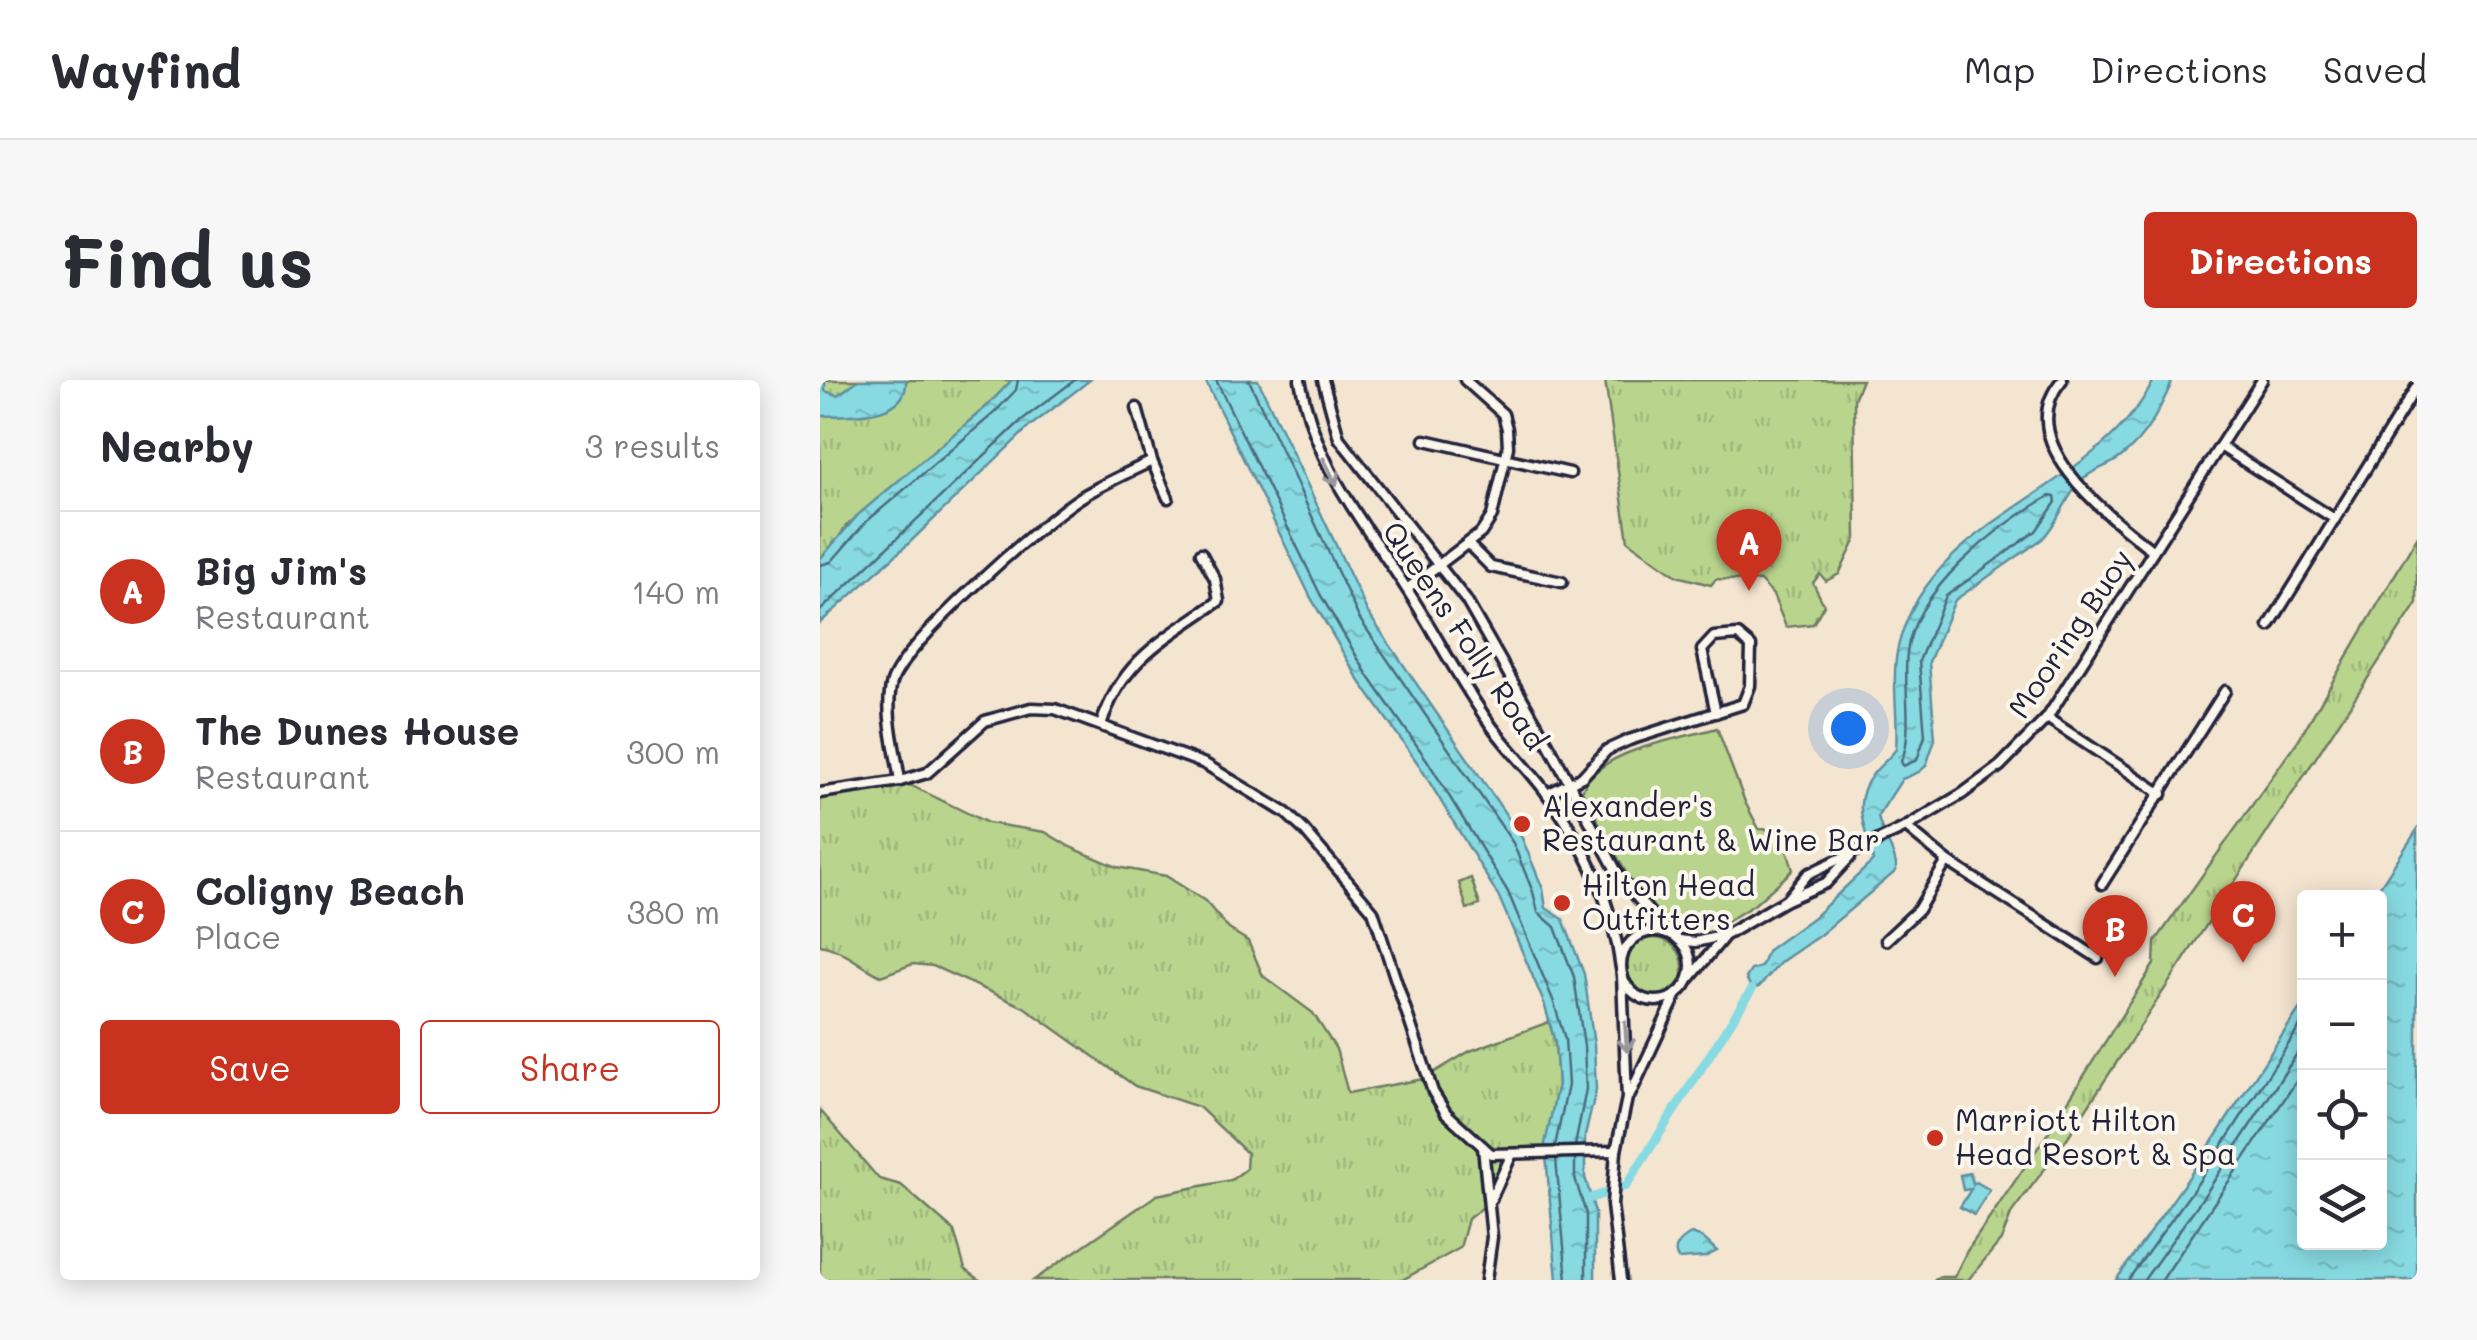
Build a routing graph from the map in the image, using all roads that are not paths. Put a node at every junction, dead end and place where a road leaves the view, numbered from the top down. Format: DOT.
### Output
graph roads {
  1 [pos="1300,380"];
  2 [pos="1323,380"];
  3 [pos="1466,380"];
  4 [pos="2062,380"];
  5 [pos="2262,380"];
  6 [pos="2417,386"];
  7 [pos="1137,408"];
  8 [pos="1425,440"];
  9 [pos="2220,446"];
  10 [pos="1506,460"];
  11 [pos="1152,462"];
  12 [pos="1570,473"];
  13 [pos="1168,498"];
  14 [pos="2333,518"];
  15 [pos="1468,544"];
  16 [pos="2153,552"];
  17 [pos="1201,553"];
  18 [pos="1437,565"];
  19 [pos="1562,582"];
  20 [pos="1407,589"];
  21 [pos="2269,626"];
  22 [pos="2225,691"];
  23 [pos="1716,713"];
  24 [pos="2047,718"];
  25 [pos="1101,726"];
  26 [pos="900,782"];
  27 [pos="1568,784"];
  28 [pos="820,793"];
  29 [pos="1547,794"];
  30 [pos="2162,794"];
  31 [pos="1906,826"];
  32 [pos="1857,851"];
  33 [pos="1946,861"];
  34 [pos="2102,884"];
  35 [pos="1786,900"];
  36 [pos="1667,933"];
  37 [pos="1726,935"];
  38 [pos="1679,940"];
  39 [pos="1886,940"];
  40 [pos="2098,958"];
  41 [pos="1621,971"];
  42 [pos="1686,984"];
  43 [pos="1678,993"];
  44 [pos="1628,1098"];
  45 [pos="1483,1147"];
  46 [pos="1616,1151"];
  47 [pos="1512,1154"];
  48 [pos="1489,1203"];
  49 [pos="1486,1280"];
  50 [pos="1621,1280"];
  1 -- 20 [label="street, Queens Folly Road, one-way"];
  2 -- 18 [label="street, Queens Folly Road"];
  3 -- 10 [label="street"];
  4 -- 16 [label="street"];
  5 -- 9 [label="street, Mooring Buoy"];
  6 -- 14 [label="street"];
  7 -- 11 [label="street"];
  8 -- 10 [label="street"];
  9 -- 14 [label="street"];
  9 -- 16 [label="street, Mooring Buoy"];
  10 -- 12 [label="street"];
  10 -- 15 [label="street"];
  11 -- 13 [label="street"];
  11 -- 26 [label="street"];
  14 -- 21 [label="street"];
  15 -- 18 [label="street"];
  15 -- 19 [label="street"];
  16 -- 24 [label="street, Mooring Buoy"];
  17 -- 25 [label="street"];
  18 -- 20 [label="street"];
  18 -- 27 [label="street, Queens Folly Road"];
  20 -- 29 [label="street, Queens Folly Road"];
  22 -- 30 [label="street"];
  23 -- 23 [label="street"];
  23 -- 27 [label="street"];
  24 -- 30 [label="street"];
  24 -- 31 [label="street, Mooring Buoy"];
  25 -- 26 [label="street"];
  25 -- 45 [label="street"];
  26 -- 28 [label="street"];
  27 -- 29 [label="street"];
  27 -- 36 [label="street, Queens Folly Road"];
  29 -- 41 [label="street, Queens Folly Road"];
  30 -- 34 [label="street"];
  31 -- 32 [label="street, Mooring Buoy"];
  31 -- 33 [label="street"];
  32 -- 35 [label="street, Mooring Buoy"];
  32 -- 35 [label="street, Mooring Buoy"];
  33 -- 39 [label="street"];
  33 -- 40 [label="street"];
  35 -- 37 [label="street, Mooring Buoy"];
  36 -- 38 [label="street"];
  36 -- 41 [label="street"];
  37 -- 38 [label="street, Mooring Buoy"];
  37 -- 42 [label="street, Mooring Buoy"];
  38 -- 42 [label="street"];
  41 -- 43 [label="street"];
  41 -- 44 [label="street, Queens Folly Road, one-way"];
  42 -- 43 [label="street"];
  43 -- 44 [label="street"];
  44 -- 46 [label="street"];
  45 -- 47 [label="street"];
  45 -- 48 [label="street"];
  46 -- 47 [label="street"];
  46 -- 50 [label="street"];
  47 -- 48 [label="street"];
  48 -- 49 [label="street"];
}
